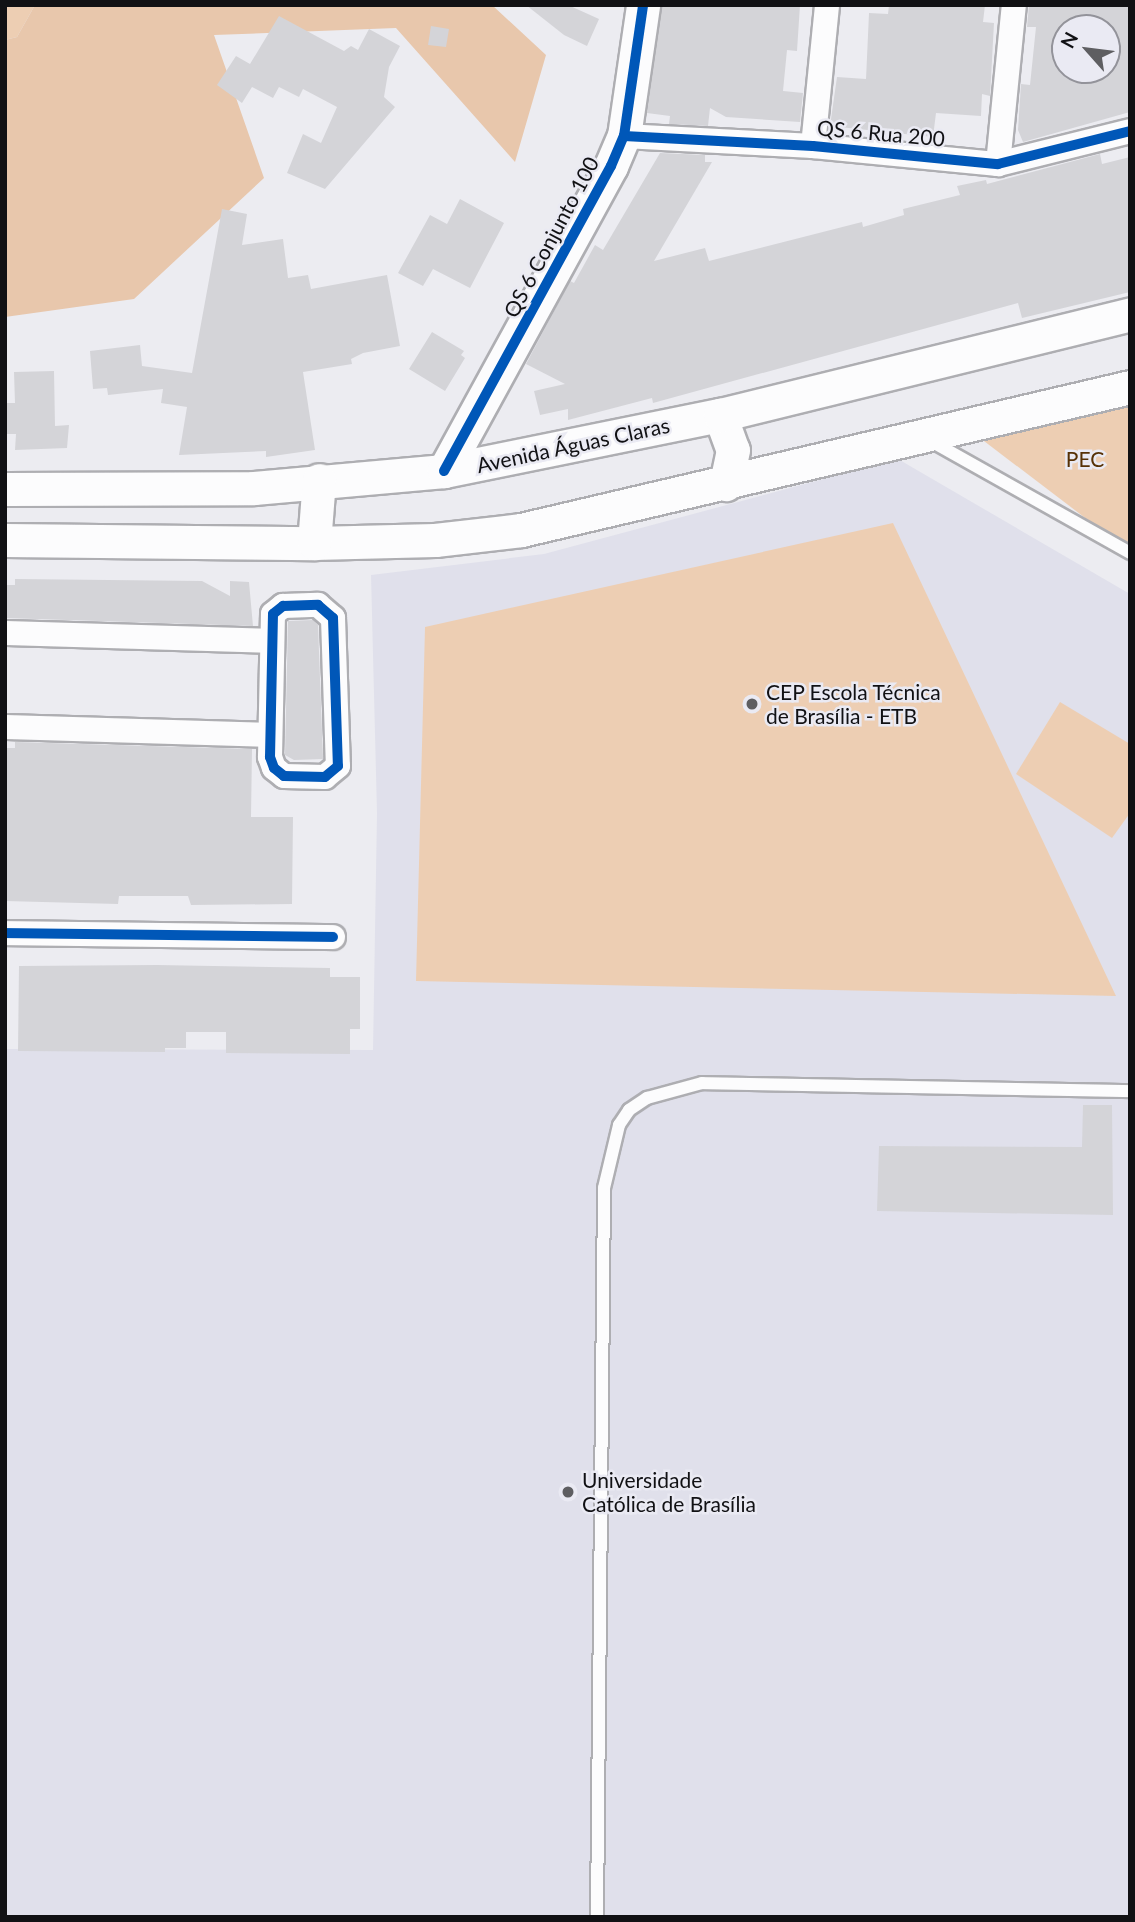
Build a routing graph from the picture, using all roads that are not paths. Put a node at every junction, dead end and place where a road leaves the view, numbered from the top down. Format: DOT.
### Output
graph roads {
  1 [pos="643,5"];
  2 [pos="827,5"];
  3 [pos="1014,5"];
  4 [pos="1130,131"];
  5 [pos="624,136"];
  6 [pos="813,146"];
  7 [pos="998,164"];
  8 [pos="1130,314"];
  9 [pos="1130,387"];
  10 [pos="720,415"];
  11 [pos="472,421"];
  12 [pos="925,437"];
  13 [pos="486,463"];
  14 [pos="444,471"];
  15 [pos="318,480"];
  16 [pos="726,484"];
  17 [pos="5,489"];
  18 [pos="5,540"];
  19 [pos="314,542"];
  20 [pos="1130,553"];
  21 [pos="5,633"];
  22 [pos="272,641"];
  23 [pos="5,727"];
  24 [pos="270,735"];
  25 [pos="5,933"];
  26 [pos="333,937"];
  27 [pos="1130,1091"];
  28 [pos="597,1917"];
  1 -- 5 [label="main road, QS 6 Conjunto 100"];
  2 -- 6 [label="street"];
  3 -- 7 [label="street"];
  4 -- 7 [label="street, QS 6 Rua 200"];
  5 -- 6 [label="street, QS 6 Rua 200"];
  5 -- 11 [label="main road, QS 6 Conjunto 100"];
  6 -- 7 [label="street, QS 6 Rua 200"];
  8 -- 10 [label="main road, Avenida Águas Claras"];
  9 -- 12 [label="main road"];
  10 -- 13 [label="main road, Avenida Águas Claras"];
  10 -- 16 [label="main road"];
  11 -- 13 [label="main road"];
  11 -- 14 [label="main road, QS 6 Conjunto 100"];
  12 -- 16 [label="main road"];
  12 -- 20 [label="lane"];
  13 -- 14 [label="main road, Avenida Águas Claras"];
  14 -- 15 [label="main road, Avenida Águas Claras"];
  15 -- 17 [label="main road, Avenida Águas Claras"];
  15 -- 19 [label="main road"];
  16 -- 19 [label="main road"];
  18 -- 19 [label="main road"];
  21 -- 22 [label="street"];
  22 -- 24 [label="street"];
  22 -- 24 [label="street"];
  23 -- 24 [label="street"];
  25 -- 26 [label="street"];
  27 -- 28 [label="lane"];
}
